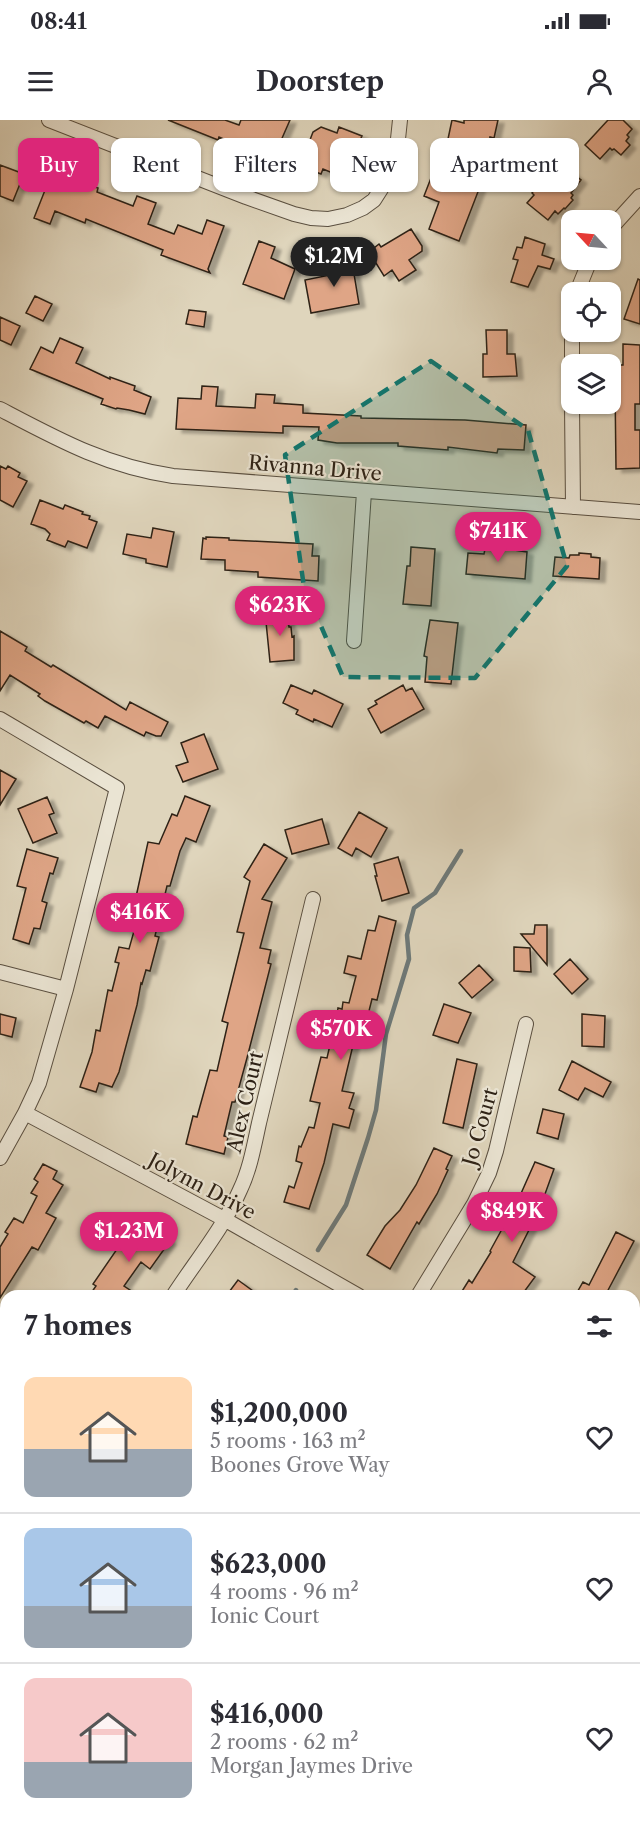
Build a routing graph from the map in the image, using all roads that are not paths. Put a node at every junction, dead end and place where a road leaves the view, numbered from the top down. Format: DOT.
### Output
graph roads {
  1 [pos="49,120"];
  2 [pos="400,120"];
  3 [pos="640,196"];
  4 [pos="621,217"];
  5 [pos="0,409"];
  6 [pos="572,414"];
  7 [pos="364,492"];
  8 [pos="573,507"];
  9 [pos="640,512"];
  10 [pos="354,641"];
  11 [pos="0,719"];
  12 [pos="313,899"];
  13 [pos="0,972"];
  14 [pos="66,989"];
  15 [pos="526,1024"];
  16 [pos="26,1113"];
  17 [pos="0,1158"];
  18 [pos="224,1219"];
  19 [pos="177,1290"];
  20 [pos="348,1290"];
  21 [pos="422,1290"];
  1 -- 2 [label="street"];
  3 -- 4 [label="street"];
  5 -- 7 [label="street, Rivanna Drive"];
  6 -- 8 [label="street"];
  7 -- 8 [label="street, Rivanna Drive"];
  7 -- 10 [label="street"];
  8 -- 9 [label="street, Rivanna Drive"];
  11 -- 14 [label="street"];
  12 -- 18 [label="street, Alex Court"];
  13 -- 14 [label="street"];
  14 -- 16 [label="street"];
  15 -- 21 [label="street, Jo Court"];
  16 -- 17 [label="street"];
  16 -- 18 [label="street, Jolynn Drive"];
  18 -- 19 [label="street, Alex Court"];
  18 -- 20 [label="street, Jolynn Drive"];
}
